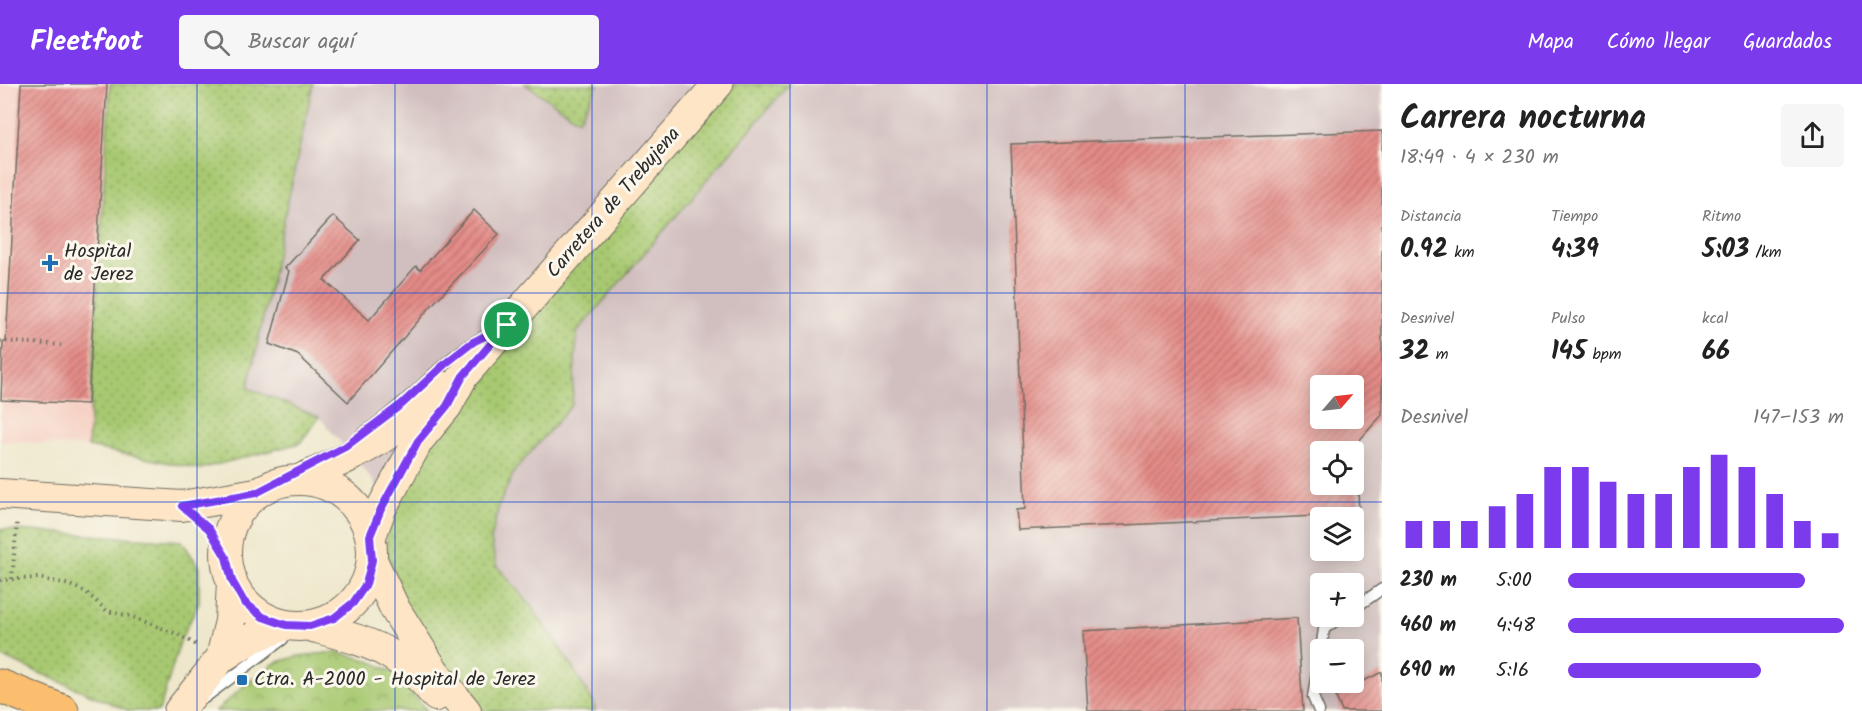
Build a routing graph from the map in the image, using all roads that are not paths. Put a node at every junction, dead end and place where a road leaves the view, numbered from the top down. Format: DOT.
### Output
graph roads {
  1 [pos="718,84"];
  2 [pos="507,325"];
  3 [pos="463,376"];
  4 [pos="278,486"];
  5 [pos="10,494"];
  6 [pos="182,506"];
  7 [pos="371,548"];
  8 [pos="229,569"];
  9 [pos="1382,589"];
  10 [pos="1364,601"];
  11 [pos="299,625"];
  12 [pos="221,658"];
  13 [pos="0,686"];
  14 [pos="1314,693"];
  15 [pos="62,711"];
  16 [pos="181,711"];
  17 [pos="448,711"];
  18 [pos="466,711"];
  19 [pos="1319,711"];
  1 -- 2 [label="main road, Carretera de Trebujena"];
  2 -- 3 [label="main road, Carretera de Trebujena"];
  2 -- 4 [label="lane"];
  3 -- 4 [label="main road, Carretera de Trebujena"];
  3 -- 7 [label="main road, Carretera de Trebujena"];
  4 -- 6 [label="main road, Carretera de Trebujena"];
  4 -- 7 [label="main road"];
  4 -- 8 [label="main road"];
  5 -- 6 [label="main road, Carretera de Trebujena"];
  6 -- 8 [label="main road"];
  7 -- 11 [label="main road"];
  7 -- 18 [label="main road"];
  8 -- 11 [label="main road"];
  8 -- 12 [label="main road"];
  9 -- 10 [label="lane"];
  11 -- 12 [label="main road"];
  11 -- 16 [label="lane"];
  11 -- 17 [label="main road"];
  12 -- 16 [label="main road"];
  13 -- 15 [label="main road"];
  14 -- 19 [label="lane"];
}
